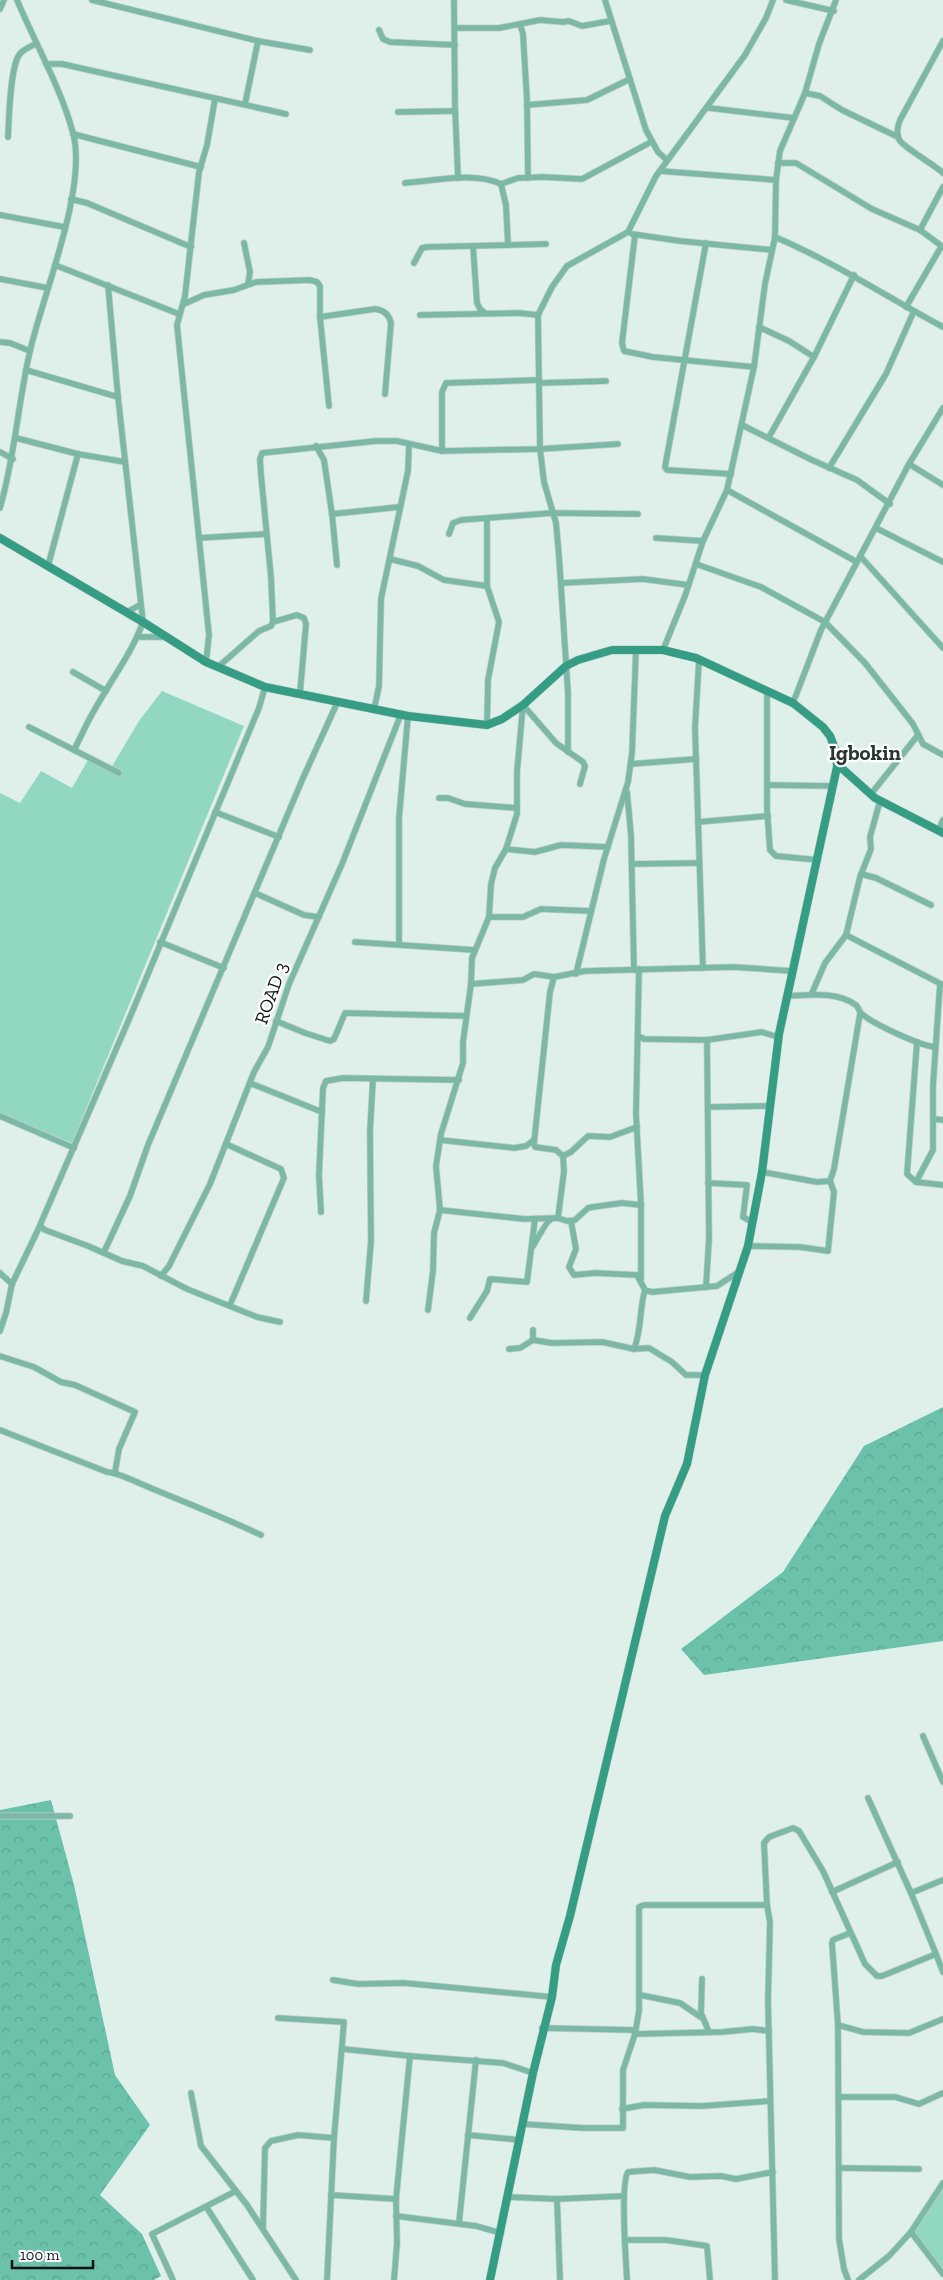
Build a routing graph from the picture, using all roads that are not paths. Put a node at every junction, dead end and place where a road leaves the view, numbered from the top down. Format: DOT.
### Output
graph roads {
  1 [pos="4,0"];
  2 [pos="16,0"];
  3 [pos="92,0"];
  4 [pos="454,0"];
  5 [pos="605,0"];
  6 [pos="773,0"];
  7 [pos="786,0"];
  8 [pos="836,0"];
  9 [pos="0,9"];
  10 [pos="834,11"];
  11 [pos="610,21"];
  12 [pos="520,24"];
  13 [pos="454,28"];
  14 [pos="379,30"];
  15 [pos="258,41"];
  16 [pos="943,41"];
  17 [pos="35,44"];
  18 [pos="455,45"];
  19 [pos="310,50"];
  20 [pos="46,64"];
  21 [pos="630,79"];
  22 [pos="805,93"];
  23 [pos="215,99"];
  24 [pos="245,104"];
  25 [pos="527,105"];
  26 [pos="709,108"];
  27 [pos="455,111"];
  28 [pos="398,112"];
  29 [pos="286,114"];
  30 [pos="794,118"];
  31 [pos="74,134"];
  32 [pos="8,137"];
  33 [pos="898,137"];
  34 [pos="652,142"];
  35 [pos="667,160"];
  36 [pos="778,163"];
  37 [pos="201,167"];
  38 [pos="660,171"];
  39 [pos="943,174"];
  40 [pos="458,178"];
  41 [pos="528,178"];
  42 [pos="776,180"];
  43 [pos="405,184"];
  44 [pos="502,184"];
  45 [pos="943,187"];
  46 [pos="71,199"];
  47 [pos="0,215"];
  48 [pos="64,227"];
  49 [pos="920,230"];
  50 [pos="628,232"];
  51 [pos="635,235"];
  52 [pos="775,237"];
  53 [pos="244,243"];
  54 [pos="706,243"];
  55 [pos="546,244"];
  56 [pos="508,245"];
  57 [pos="472,246"];
  58 [pos="191,247"];
  59 [pos="942,247"];
  60 [pos="772,250"];
  61 [pos="414,263"];
  62 [pos="55,265"];
  63 [pos="854,275"];
  64 [pos="0,279"];
  65 [pos="248,284"];
  66 [pos="108,285"];
  67 [pos="48,288"];
  68 [pos="185,296"];
  69 [pos="196,299"];
  70 [pos="184,304"];
  71 [pos="906,307"];
  72 [pos="914,311"];
  73 [pos="485,313"];
  74 [pos="179,314"];
  75 [pos="420,315"];
  76 [pos="538,315"];
  77 [pos="320,317"];
  78 [pos="759,327"];
  79 [pos="943,327"];
  80 [pos="0,342"];
  81 [pos="30,351"];
  82 [pos="814,357"];
  83 [pos="686,360"];
  84 [pos="754,367"];
  85 [pos="26,370"];
  86 [pos="606,381"];
  87 [pos="539,382"];
  88 [pos="385,394"];
  89 [pos="118,398"];
  90 [pos="329,406"];
  91 [pos="943,408"];
  92 [pos="742,425"];
  93 [pos="769,437"];
  94 [pos="16,438"];
  95 [pos="618,444"];
  96 [pos="316,446"];
  97 [pos="409,446"];
  98 [pos="540,449"];
  99 [pos="442,451"];
  100 [pos="0,452"];
  101 [pos="78,454"];
  102 [pos="13,459"];
  103 [pos="125,462"];
  104 [pos="909,464"];
  105 [pos="829,468"];
  106 [pos="731,474"];
  107 [pos="943,484"];
  108 [pos="726,490"];
  109 [pos="890,504"];
  110 [pos="399,507"];
  111 [pos="0,508"];
  112 [pos="552,513"];
  113 [pos="332,514"];
  114 [pos="638,514"];
  115 [pos="487,519"];
  116 [pos="876,528"];
  117 [pos="266,534"];
  118 [pos="450,534"];
  119 [pos="0,538"];
  120 [pos="198,538"];
  121 [pos="656,538"];
  122 [pos="703,541"];
  123 [pos="390,559"];
  124 [pos="859,560"];
  125 [pos="943,562"];
  126 [pos="696,564"];
  127 [pos="337,565"];
  128 [pos="48,566"];
  129 [pos="561,583"];
  130 [pos="487,586"];
  131 [pos="688,586"];
  132 [pos="140,604"];
  133 [pos="126,612"];
  134 [pos="143,622"];
  135 [pos="273,622"];
  136 [pos="825,622"];
  137 [pos="138,637"];
  138 [pos="169,637"];
  139 [pos="943,648"];
  140 [pos="636,649"];
  141 [pos="663,650"];
  142 [pos="699,660"];
  143 [pos="206,662"];
  144 [pos="566,666"];
  145 [pos="218,667"];
  146 [pos="73,672"];
  147 [pos="265,686"];
  148 [pos="106,691"];
  149 [pos="767,692"];
  150 [pos="300,693"];
  151 [pos="338,701"];
  152 [pos="793,703"];
  153 [pos="522,705"];
  154 [pos="374,710"];
  155 [pos="405,715"];
  156 [pos="487,725"];
  157 [pos="29,728"];
  158 [pos="918,736"];
  159 [pos="74,750"];
  160 [pos="568,752"];
  161 [pos="943,755"];
  162 [pos="696,759"];
  163 [pos="631,764"];
  164 [pos="837,764"];
  165 [pos="119,773"];
  166 [pos="580,784"];
  167 [pos="768,785"];
  168 [pos="833,786"];
  169 [pos="626,788"];
  170 [pos="871,794"];
  171 [pos="440,798"];
  172 [pos="880,801"];
  173 [pos="518,808"];
  174 [pos="215,812"];
  175 [pos="768,816"];
  176 [pos="943,820"];
  177 [pos="698,822"];
  178 [pos="941,832"];
  179 [pos="278,837"];
  180 [pos="608,847"];
  181 [pos="506,849"];
  182 [pos="818,860"];
  183 [pos="699,863"];
  184 [pos="632,864"];
  185 [pos="861,874"];
  186 [pos="255,893"];
  187 [pos="932,905"];
  188 [pos="591,912"];
  189 [pos="304,915"];
  190 [pos="319,916"];
  191 [pos="488,918"];
  192 [pos="313,928"];
  193 [pos="846,935"];
  194 [pos="160,942"];
  195 [pos="355,942"];
  196 [pos="399,944"];
  197 [pos="474,950"];
  198 [pos="224,968"];
  199 [pos="703,968"];
  200 [pos="636,970"];
  201 [pos="792,971"];
  202 [pos="576,974"];
  203 [pos="554,977"];
  204 [pos="472,984"];
  205 [pos="941,985"];
  206 [pos="812,993"];
  207 [pos="788,996"];
  208 [pos="860,1014"];
  209 [pos="466,1016"];
  210 [pos="276,1020"];
  211 [pos="778,1037"];
  212 [pos="641,1038"];
  213 [pos="707,1040"];
  214 [pos="917,1042"];
  215 [pos="936,1047"];
  216 [pos="374,1079"];
  217 [pos="459,1080"];
  218 [pos="250,1084"];
  219 [pos="770,1106"];
  220 [pos="709,1107"];
  221 [pos="322,1112"];
  222 [pos="0,1116"];
  223 [pos="934,1119"];
  224 [pos="943,1120"];
  225 [pos="637,1127"];
  226 [pos="440,1140"];
  227 [pos="534,1140"];
  228 [pos="226,1144"];
  229 [pos="74,1148"];
  230 [pos="563,1156"];
  231 [pos="762,1172"];
  232 [pos="830,1181"];
  233 [pos="916,1182"];
  234 [pos="708,1183"];
  235 [pos="943,1185"];
  236 [pos="641,1205"];
  237 [pos="440,1210"];
  238 [pos="321,1212"];
  239 [pos="558,1218"];
  240 [pos="535,1219"];
  241 [pos="550,1220"];
  242 [pos="571,1220"];
  243 [pos="752,1222"];
  244 [pos="41,1230"];
  245 [pos="748,1246"];
  246 [pos="532,1248"];
  247 [pos="104,1252"];
  248 [pos="740,1271"];
  249 [pos="0,1273"];
  250 [pos="161,1276"];
  251 [pos="640,1279"];
  252 [pos="707,1280"];
  253 [pos="12,1284"];
  254 [pos="714,1286"];
  255 [pos="706,1287"];
  256 [pos="645,1290"];
  257 [pos="366,1301"];
  258 [pos="230,1305"];
  259 [pos="428,1310"];
  260 [pos="470,1318"];
  261 [pos="280,1322"];
  262 [pos="533,1330"];
  263 [pos="0,1331"];
  264 [pos="533,1340"];
  265 [pos="509,1349"];
  266 [pos="634,1349"];
  267 [pos="0,1356"];
  268 [pos="705,1375"];
  269 [pos="0,1430"];
  270 [pos="115,1472"];
  271 [pos="260,1536"];
  272 [pos="923,1736"];
  273 [pos="943,1782"];
  274 [pos="868,1798"];
  275 [pos="0,1816"];
  276 [pos="70,1816"];
  277 [pos="898,1862"];
  278 [pos="943,1880"];
  279 [pos="832,1892"];
  280 [pos="911,1893"];
  281 [pos="767,1905"];
  282 [pos="850,1933"];
  283 [pos="936,1954"];
  284 [pos="943,1972"];
  285 [pos="702,1979"];
  286 [pos="333,1980"];
  287 [pos="640,1995"];
  288 [pos="552,1997"];
  289 [pos="278,2018"];
  290 [pos="702,2018"];
  291 [pos="943,2019"];
  292 [pos="838,2026"];
  293 [pos="542,2028"];
  294 [pos="709,2032"];
  295 [pos="769,2032"];
  296 [pos="635,2034"];
  297 [pos="342,2049"];
  298 [pos="410,2056"];
  299 [pos="476,2060"];
  300 [pos="533,2073"];
  301 [pos="190,2093"];
  302 [pos="943,2093"];
  303 [pos="839,2097"];
  304 [pos="770,2101"];
  305 [pos="622,2109"];
  306 [pos="523,2124"];
  307 [pos="468,2134"];
  308 [pos="334,2138"];
  309 [pos="520,2140"];
  310 [pos="839,2168"];
  311 [pos="920,2169"];
  312 [pos="773,2172"];
  313 [pos="943,2184"];
  314 [pos="236,2191"];
  315 [pos="331,2194"];
  316 [pos="624,2196"];
  317 [pos="508,2197"];
  318 [pos="396,2199"];
  319 [pos="557,2199"];
  320 [pos="207,2208"];
  321 [pos="396,2216"];
  322 [pos="459,2223"];
  323 [pos="263,2228"];
  324 [pos="911,2232"];
  325 [pos="500,2233"];
  326 [pos="626,2240"];
  327 [pos="943,2274"];
  328 [pos="173,2280"];
  329 [pos="253,2280"];
  330 [pos="296,2280"];
  331 [pos="327,2280"];
  332 [pos="394,2280"];
  333 [pos="490,2280"];
  334 [pos="560,2280"];
  335 [pos="627,2280"];
  336 [pos="710,2280"];
  337 [pos="776,2280"];
  338 [pos="848,2280"];
  339 [pos="860,2280"];
  1 -- 9 [label="street"];
  2 -- 17 [label="street"];
  3 -- 15 [label="street"];
  4 -- 13 [label="street"];
  5 -- 11 [label="street"];
  6 -- 26 [label="street"];
  7 -- 10 [label="street"];
  8 -- 10 [label="street"];
  10 -- 22 [label="street"];
  11 -- 12 [label="street"];
  11 -- 21 [label="street"];
  12 -- 13 [label="street"];
  12 -- 25 [label="street"];
  13 -- 18 [label="street"];
  14 -- 18 [label="street"];
  15 -- 19 [label="street"];
  15 -- 24 [label="street"];
  16 -- 33 [label="street"];
  17 -- 20 [label="street"];
  17 -- 32 [label="street"];
  18 -- 27 [label="street"];
  20 -- 23 [label="street"];
  20 -- 31 [label="street"];
  21 -- 25 [label="street"];
  21 -- 34 [label="street"];
  22 -- 30 [label="street"];
  22 -- 33 [label="street"];
  23 -- 24 [label="street"];
  23 -- 37 [label="street"];
  24 -- 29 [label="street"];
  25 -- 41 [label="street"];
  26 -- 30 [label="street"];
  26 -- 35 [label="street"];
  27 -- 28 [label="street"];
  27 -- 40 [label="street"];
  30 -- 36 [label="street"];
  31 -- 37 [label="street"];
  31 -- 46 [label="street"];
  33 -- 39 [label="street"];
  34 -- 35 [label="street"];
  34 -- 41 [label="street"];
  35 -- 38 [label="street"];
  36 -- 42 [label="street"];
  36 -- 49 [label="street"];
  37 -- 58 [label="street"];
  38 -- 42 [label="street"];
  38 -- 50 [label="street"];
  40 -- 43 [label="street"];
  40 -- 44 [label="street"];
  41 -- 44 [label="street"];
  42 -- 52 [label="street"];
  44 -- 56 [label="street"];
  45 -- 49 [label="street"];
  46 -- 48 [label="street"];
  46 -- 58 [label="street"];
  47 -- 48 [label="street"];
  48 -- 62 [label="street"];
  49 -- 59 [label="street"];
  50 -- 51 [label="street"];
  50 -- 76 [label="street"];
  51 -- 54 [label="street"];
  51 -- 83 [label="street"];
  52 -- 60 [label="street"];
  52 -- 63 [label="street"];
  53 -- 65 [label="street"];
  54 -- 60 [label="street"];
  54 -- 83 [label="street"];
  55 -- 56 [label="street"];
  56 -- 57 [label="street"];
  57 -- 61 [label="street"];
  57 -- 73 [label="street"];
  58 -- 68 [label="street"];
  59 -- 71 [label="street"];
  60 -- 78 [label="street"];
  62 -- 66 [label="street"];
  62 -- 67 [label="street"];
  63 -- 71 [label="street"];
  63 -- 82 [label="street"];
  64 -- 67 [label="street"];
  65 -- 69 [label="street"];
  65 -- 77 [label="street"];
  66 -- 74 [label="street"];
  66 -- 89 [label="street"];
  67 -- 81 [label="street"];
  68 -- 69 [label="street"];
  68 -- 70 [label="street"];
  69 -- 70 [label="street"];
  70 -- 74 [label="street"];
  71 -- 72 [label="street"];
  72 -- 79 [label="street"];
  72 -- 105 [label="street"];
  73 -- 75 [label="street"];
  73 -- 76 [label="street"];
  74 -- 120 [label="street"];
  76 -- 87 [label="street"];
  77 -- 88 [label="street"];
  77 -- 90 [label="street"];
  78 -- 82 [label="street"];
  78 -- 84 [label="street"];
  80 -- 81 [label="street"];
  81 -- 85 [label="street"];
  82 -- 93 [label="street"];
  83 -- 84 [label="street"];
  83 -- 106 [label="street"];
  84 -- 92 [label="street"];
  85 -- 89 [label="street"];
  85 -- 94 [label="street"];
  86 -- 87 [label="street"];
  87 -- 98 [label="street"];
  87 -- 99 [label="street"];
  89 -- 103 [label="street"];
  91 -- 104 [label="street"];
  92 -- 93 [label="street"];
  92 -- 106 [label="street"];
  93 -- 105 [label="street"];
  94 -- 101 [label="street"];
  94 -- 102 [label="street"];
  95 -- 98 [label="street"];
  96 -- 97 [label="street"];
  96 -- 113 [label="street"];
  96 -- 117 [label="street"];
  97 -- 99 [label="street"];
  97 -- 110 [label="street"];
  98 -- 99 [label="street"];
  98 -- 112 [label="street"];
  100 -- 102 [label="street"];
  101 -- 103 [label="street"];
  101 -- 128 [label="street"];
  102 -- 111 [label="street"];
  103 -- 132 [label="street"];
  104 -- 107 [label="street"];
  104 -- 109 [label="street"];
  105 -- 109 [label="street"];
  106 -- 108 [label="street"];
  108 -- 122 [label="street"];
  108 -- 124 [label="street"];
  109 -- 116 [label="street"];
  110 -- 113 [label="street"];
  110 -- 123 [label="street"];
  112 -- 114 [label="street"];
  112 -- 115 [label="street"];
  112 -- 129 [label="street"];
  113 -- 127 [label="street"];
  115 -- 118 [label="street"];
  115 -- 130 [label="street"];
  116 -- 124 [label="street"];
  116 -- 125 [label="street"];
  117 -- 120 [label="street"];
  117 -- 135 [label="street"];
  119 -- 128 [label="main road"];
  120 -- 143 [label="street"];
  121 -- 122 [label="street"];
  122 -- 126 [label="street"];
  123 -- 130 [label="street"];
  123 -- 154 [label="street"];
  124 -- 136 [label="street"];
  124 -- 139 [label="street"];
  126 -- 131 [label="street"];
  126 -- 136 [label="street"];
  128 -- 133 [label="main road"];
  129 -- 131 [label="street"];
  129 -- 144 [label="street"];
  130 -- 156 [label="street"];
  131 -- 141 [label="street"];
  132 -- 133 [label="street"];
  132 -- 134 [label="street"];
  133 -- 134 [label="main road"];
  134 -- 137 [label="street"];
  134 -- 138 [label="main road"];
  135 -- 145 [label="street"];
  135 -- 150 [label="street"];
  136 -- 152 [label="street"];
  136 -- 158 [label="street"];
  137 -- 138 [label="street"];
  137 -- 148 [label="street"];
  138 -- 143 [label="main road"];
  140 -- 141 [label="main road"];
  140 -- 144 [label="main road"];
  140 -- 163 [label="street"];
  141 -- 142 [label="main road"];
  142 -- 149 [label="main road"];
  142 -- 162 [label="street"];
  143 -- 145 [label="main road"];
  144 -- 153 [label="main road"];
  144 -- 160 [label="street"];
  145 -- 147 [label="main road"];
  146 -- 148 [label="street"];
  147 -- 150 [label="main road"];
  147 -- 174 [label="street"];
  148 -- 159 [label="street"];
  149 -- 152 [label="main road"];
  149 -- 167 [label="street"];
  150 -- 151 [label="main road"];
  151 -- 154 [label="main road"];
  151 -- 179 [label="street"];
  152 -- 164 [label="main road"];
  153 -- 156 [label="main road"];
  153 -- 160 [label="street"];
  153 -- 173 [label="street"];
  154 -- 155 [label="main road"];
  155 -- 156 [label="main road"];
  155 -- 190 [label="street, ROAD 3"];
  155 -- 196 [label="street"];
  157 -- 159 [label="street"];
  158 -- 161 [label="street"];
  158 -- 170 [label="street"];
  159 -- 165 [label="street"];
  160 -- 166 [label="street"];
  162 -- 163 [label="street"];
  162 -- 177 [label="street"];
  163 -- 169 [label="street"];
  164 -- 168 [label="main road"];
  164 -- 170 [label="main road"];
  167 -- 168 [label="street"];
  167 -- 175 [label="street"];
  168 -- 182 [label="main road"];
  169 -- 180 [label="street"];
  169 -- 184 [label="street"];
  170 -- 172 [label="main road"];
  171 -- 173 [label="street"];
  172 -- 178 [label="main road"];
  172 -- 185 [label="street"];
  173 -- 181 [label="street"];
  174 -- 179 [label="street"];
  174 -- 194 [label="street"];
  175 -- 177 [label="street"];
  175 -- 182 [label="street"];
  176 -- 178 [label="street"];
  177 -- 183 [label="street"];
  179 -- 186 [label="street"];
  180 -- 181 [label="street"];
  180 -- 188 [label="street"];
  181 -- 191 [label="street"];
  182 -- 201 [label="main road"];
  183 -- 184 [label="street"];
  183 -- 199 [label="street"];
  184 -- 200 [label="street"];
  185 -- 187 [label="street"];
  185 -- 193 [label="street"];
  186 -- 189 [label="street"];
  186 -- 198 [label="street"];
  188 -- 191 [label="street"];
  188 -- 202 [label="street"];
  189 -- 190 [label="street"];
  189 -- 192 [label="street"];
  190 -- 192 [label="street, ROAD 3"];
  191 -- 197 [label="street"];
  192 -- 210 [label="street, ROAD 3"];
  193 -- 205 [label="street"];
  193 -- 206 [label="street"];
  194 -- 198 [label="street"];
  194 -- 229 [label="street"];
  195 -- 196 [label="street"];
  196 -- 197 [label="street"];
  197 -- 204 [label="street"];
  198 -- 247 [label="street"];
  199 -- 200 [label="street"];
  199 -- 201 [label="street"];
  200 -- 202 [label="street"];
  200 -- 212 [label="street"];
  201 -- 207 [label="main road"];
  202 -- 203 [label="street"];
  203 -- 204 [label="street"];
  203 -- 227 [label="street"];
  204 -- 209 [label="street"];
  205 -- 215 [label="street"];
  206 -- 207 [label="street"];
  206 -- 208 [label="street"];
  207 -- 211 [label="main road"];
  208 -- 214 [label="street"];
  208 -- 232 [label="street"];
  209 -- 210 [label="street"];
  209 -- 217 [label="street"];
  210 -- 218 [label="street, ROAD 3"];
  211 -- 213 [label="street"];
  211 -- 219 [label="main road"];
  212 -- 213 [label="street"];
  212 -- 225 [label="street"];
  213 -- 220 [label="street"];
  214 -- 215 [label="street"];
  214 -- 233 [label="street"];
  215 -- 223 [label="street"];
  216 -- 217 [label="street"];
  216 -- 221 [label="street"];
  216 -- 257 [label="street"];
  217 -- 226 [label="street"];
  218 -- 221 [label="street"];
  218 -- 228 [label="street, ROAD 3"];
  219 -- 220 [label="street"];
  219 -- 231 [label="main road"];
  220 -- 234 [label="street"];
  221 -- 238 [label="street"];
  222 -- 229 [label="street"];
  223 -- 224 [label="street"];
  223 -- 233 [label="street"];
  225 -- 230 [label="street"];
  225 -- 236 [label="street"];
  226 -- 227 [label="street"];
  226 -- 237 [label="street"];
  227 -- 230 [label="street"];
  228 -- 250 [label="street, ROAD 3"];
  228 -- 258 [label="street"];
  229 -- 244 [label="street"];
  230 -- 239 [label="street"];
  231 -- 232 [label="street"];
  231 -- 243 [label="main road"];
  232 -- 245 [label="street"];
  233 -- 235 [label="street"];
  234 -- 243 [label="street"];
  234 -- 252 [label="street"];
  236 -- 242 [label="street"];
  236 -- 251 [label="street"];
  237 -- 240 [label="street"];
  237 -- 259 [label="street"];
  239 -- 241 [label="street"];
  239 -- 242 [label="street"];
  240 -- 241 [label="street"];
  240 -- 246 [label="street"];
  241 -- 246 [label="street"];
  242 -- 251 [label="street"];
  243 -- 245 [label="main road"];
  244 -- 247 [label="street"];
  244 -- 253 [label="street"];
  245 -- 248 [label="main road"];
  246 -- 260 [label="street"];
  247 -- 250 [label="street"];
  248 -- 254 [label="street"];
  248 -- 268 [label="main road"];
  249 -- 253 [label="street"];
  250 -- 258 [label="street"];
  251 -- 256 [label="street"];
  252 -- 254 [label="street"];
  252 -- 255 [label="street"];
  253 -- 263 [label="street"];
  254 -- 255 [label="street"];
  255 -- 256 [label="street"];
  256 -- 266 [label="street"];
  258 -- 261 [label="street"];
  262 -- 264 [label="street"];
  264 -- 265 [label="street"];
  264 -- 266 [label="street"];
  266 -- 268 [label="street"];
  267 -- 270 [label="street"];
  268 -- 288 [label="main road"];
  269 -- 270 [label="street"];
  270 -- 271 [label="street"];
  272 -- 273 [label="street"];
  274 -- 277 [label="street"];
  275 -- 276 [label="street"];
  277 -- 279 [label="street"];
  277 -- 280 [label="street"];
  278 -- 280 [label="street"];
  279 -- 281 [label="street"];
  279 -- 282 [label="street"];
  280 -- 283 [label="street"];
  281 -- 287 [label="street"];
  281 -- 295 [label="street"];
  282 -- 283 [label="street"];
  282 -- 292 [label="street"];
  283 -- 284 [label="street"];
  285 -- 290 [label="street"];
  286 -- 288 [label="street"];
  287 -- 290 [label="street"];
  287 -- 296 [label="street"];
  288 -- 293 [label="main road"];
  289 -- 297 [label="street"];
  290 -- 294 [label="street"];
  291 -- 292 [label="street"];
  292 -- 303 [label="street"];
  293 -- 296 [label="street"];
  293 -- 300 [label="main road"];
  294 -- 295 [label="street"];
  294 -- 296 [label="street"];
  295 -- 304 [label="street"];
  296 -- 305 [label="street"];
  297 -- 298 [label="street"];
  297 -- 308 [label="street"];
  298 -- 299 [label="street"];
  298 -- 318 [label="street"];
  299 -- 300 [label="street"];
  299 -- 307 [label="street"];
  300 -- 306 [label="main road"];
  301 -- 314 [label="street"];
  302 -- 303 [label="street"];
  303 -- 310 [label="street"];
  304 -- 305 [label="street"];
  304 -- 312 [label="street"];
  305 -- 306 [label="street"];
  306 -- 309 [label="main road"];
  307 -- 309 [label="street"];
  307 -- 322 [label="street"];
  308 -- 315 [label="street"];
  308 -- 323 [label="street"];
  309 -- 317 [label="main road"];
  310 -- 311 [label="street"];
  310 -- 338 [label="street"];
  312 -- 316 [label="street"];
  312 -- 337 [label="street"];
  313 -- 324 [label="street"];
  314 -- 320 [label="street"];
  314 -- 323 [label="street"];
  315 -- 318 [label="street"];
  315 -- 331 [label="street"];
  316 -- 319 [label="street"];
  316 -- 326 [label="street"];
  317 -- 319 [label="street"];
  317 -- 325 [label="main road"];
  318 -- 321 [label="street"];
  319 -- 334 [label="street"];
  320 -- 328 [label="street"];
  320 -- 329 [label="street"];
  321 -- 322 [label="street"];
  321 -- 332 [label="street"];
  322 -- 325 [label="street"];
  323 -- 330 [label="street"];
  324 -- 327 [label="street"];
  324 -- 339 [label="street"];
  325 -- 333 [label="main road"];
  326 -- 335 [label="street"];
  326 -- 336 [label="street"];
}
